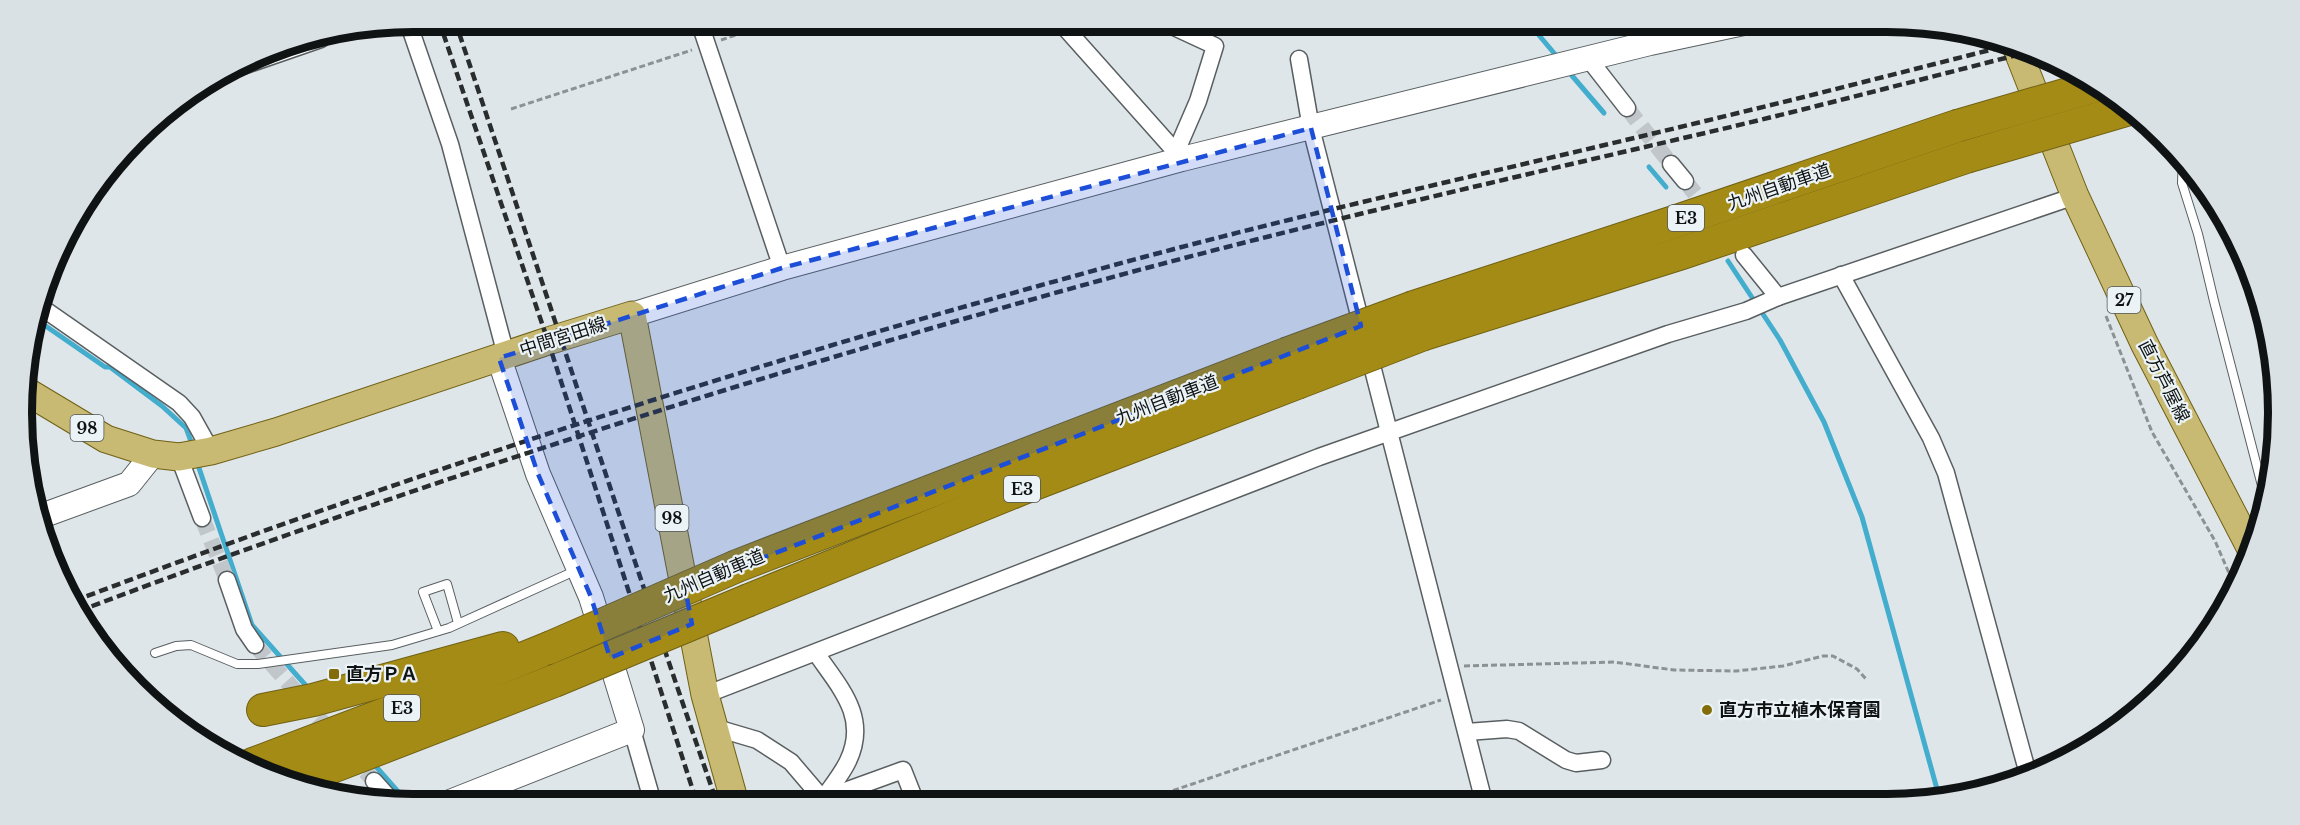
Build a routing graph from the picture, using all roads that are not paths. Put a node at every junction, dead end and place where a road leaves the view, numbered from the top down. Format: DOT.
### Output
graph roads {
  1 [pos="411,32"];
  2 [pos="703,32"];
  3 [pos="1069,32"];
  4 [pos="1185,32"];
  5 [pos="1640,32"];
  6 [pos="1702,32"];
  7 [pos="1650,43"];
  8 [pos="2020,56"];
  9 [pos="1299,59"];
  10 [pos="1584,59"];
  11 [pos="2087,88"];
  12 [pos="1627,108"];
  13 [pos="2121,112"];
  14 [pos="1311,128"];
  15 [pos="1179,156"];
  16 [pos="1671,164"];
  17 [pos="2182,172"];
  18 [pos="1685,181"];
  19 [pos="2075,196"];
  20 [pos="1744,255"];
  21 [pos="782,268"];
  22 [pos="1841,275"];
  23 [pos="1774,299"];
  24 [pos="45,310"];
  25 [pos="632,315"];
  26 [pos="1419,320"];
  27 [pos="502,357"];
  28 [pos="32,395"];
  29 [pos="1388,432"];
  30 [pos="212,451"];
  31 [pos="166,456"];
  32 [pos="2262,484"];
  33 [pos="45,515"];
  34 [pos="202,518"];
  35 [pos="2246,540"];
  36 [pos="580,569"];
  37 [pos="227,580"];
  38 [pos="458,623"];
  39 [pos="438,631"];
  40 [pos="546,642"];
  41 [pos="255,645"];
  42 [pos="155,653"];
  43 [pos="816,653"];
  44 [pos="366,676"];
  45 [pos="400,676"];
  46 [pos="705,694"];
  47 [pos="494,704"];
  48 [pos="263,710"];
  49 [pos="713,727"];
  50 [pos="632,730"];
  51 [pos="1467,732"];
  52 [pos="410,747"];
  53 [pos="1602,760"];
  54 [pos="260,761"];
  55 [pos="2026,767"];
  56 [pos="346,777"];
  57 [pos="304,778"];
  58 [pos="374,781"];
  59 [pos="329,784"];
  60 [pos="384,793"];
  61 [pos="471,794"];
  62 [pos="650,794"];
  63 [pos="732,794"];
  64 [pos="818,794"];
  65 [pos="828,794"];
  66 [pos="842,794"];
  67 [pos="912,794"];
  68 [pos="1483,794"];
  1 -- 27 [label="street"];
  2 -- 21 [label="street"];
  3 -- 15 [label="street"];
  4 -- 15 [label="street"];
  5 -- 7 [label="street"];
  6 -- 7 [label="street"];
  7 -- 10 [label="street"];
  8 -- 19 [label="main road, 直方芦屋線 / 27"];
  9 -- 14 [label="street"];
  10 -- 12 [label="street"];
  10 -- 14 [label="street"];
  11 -- 26 [label="highway, 九州自動車道 / E3, bridge"];
  13 -- 26 [label="highway, 九州自動車道 / E3, bridge"];
  14 -- 15 [label="street"];
  14 -- 29 [label="street"];
  15 -- 21 [label="street"];
  16 -- 18 [label="street"];
  17 -- 32 [label="lane"];
  19 -- 22 [label="street"];
  19 -- 35 [label="main road, 直方芦屋線 / 27"];
  20 -- 23 [label="street"];
  21 -- 25 [label="street"];
  22 -- 23 [label="street"];
  22 -- 55 [label="street"];
  23 -- 29 [label="street"];
  24 -- 30 [label="street"];
  25 -- 27 [label="main road, 中間宮田線 / 98"];
  25 -- 46 [label="main road, 中間宮田線 / 98"];
  26 -- 40 [label="highway, 九州自動車道 / E3, bridge"];
  26 -- 47 [label="highway, 九州自動車道 / E3, bridge"];
  27 -- 30 [label="main road, 中間宮田線 / 98"];
  27 -- 36 [label="street"];
  28 -- 31 [label="main road, 中間宮田線 / 98"];
  29 -- 43 [label="street"];
  29 -- 51 [label="street"];
  30 -- 31 [label="main road, 中間宮田線 / 98"];
  31 -- 33 [label="street"];
  31 -- 34 [label="street"];
  36 -- 38 [label="lane"];
  36 -- 50 [label="street"];
  37 -- 41 [label="street"];
  38 -- 39 [label="lane"];
  38 -- 39 [label="lane"];
  39 -- 42 [label="lane"];
  40 -- 45 [label="highway"];
  40 -- 54 [label="highway, 九州自動車道 / E3"];
  43 -- 46 [label="street"];
  43 -- 65 [label="street"];
  44 -- 45 [label="lane"];
  45 -- 48 [label="highway"];
  46 -- 49 [label="main road, 中間宮田線 / 98"];
  47 -- 52 [label="lane"];
  47 -- 57 [label="highway, 九州自動車道 / E3"];
  49 -- 63 [label="main road, 中間宮田線 / 98"];
  49 -- 64 [label="street"];
  50 -- 61 [label="street"];
  50 -- 62 [label="street"];
  51 -- 53 [label="street"];
  51 -- 68 [label="street"];
  56 -- 59 [label="lane"];
  58 -- 60 [label="street"];
  66 -- 67 [label="street"];
}
